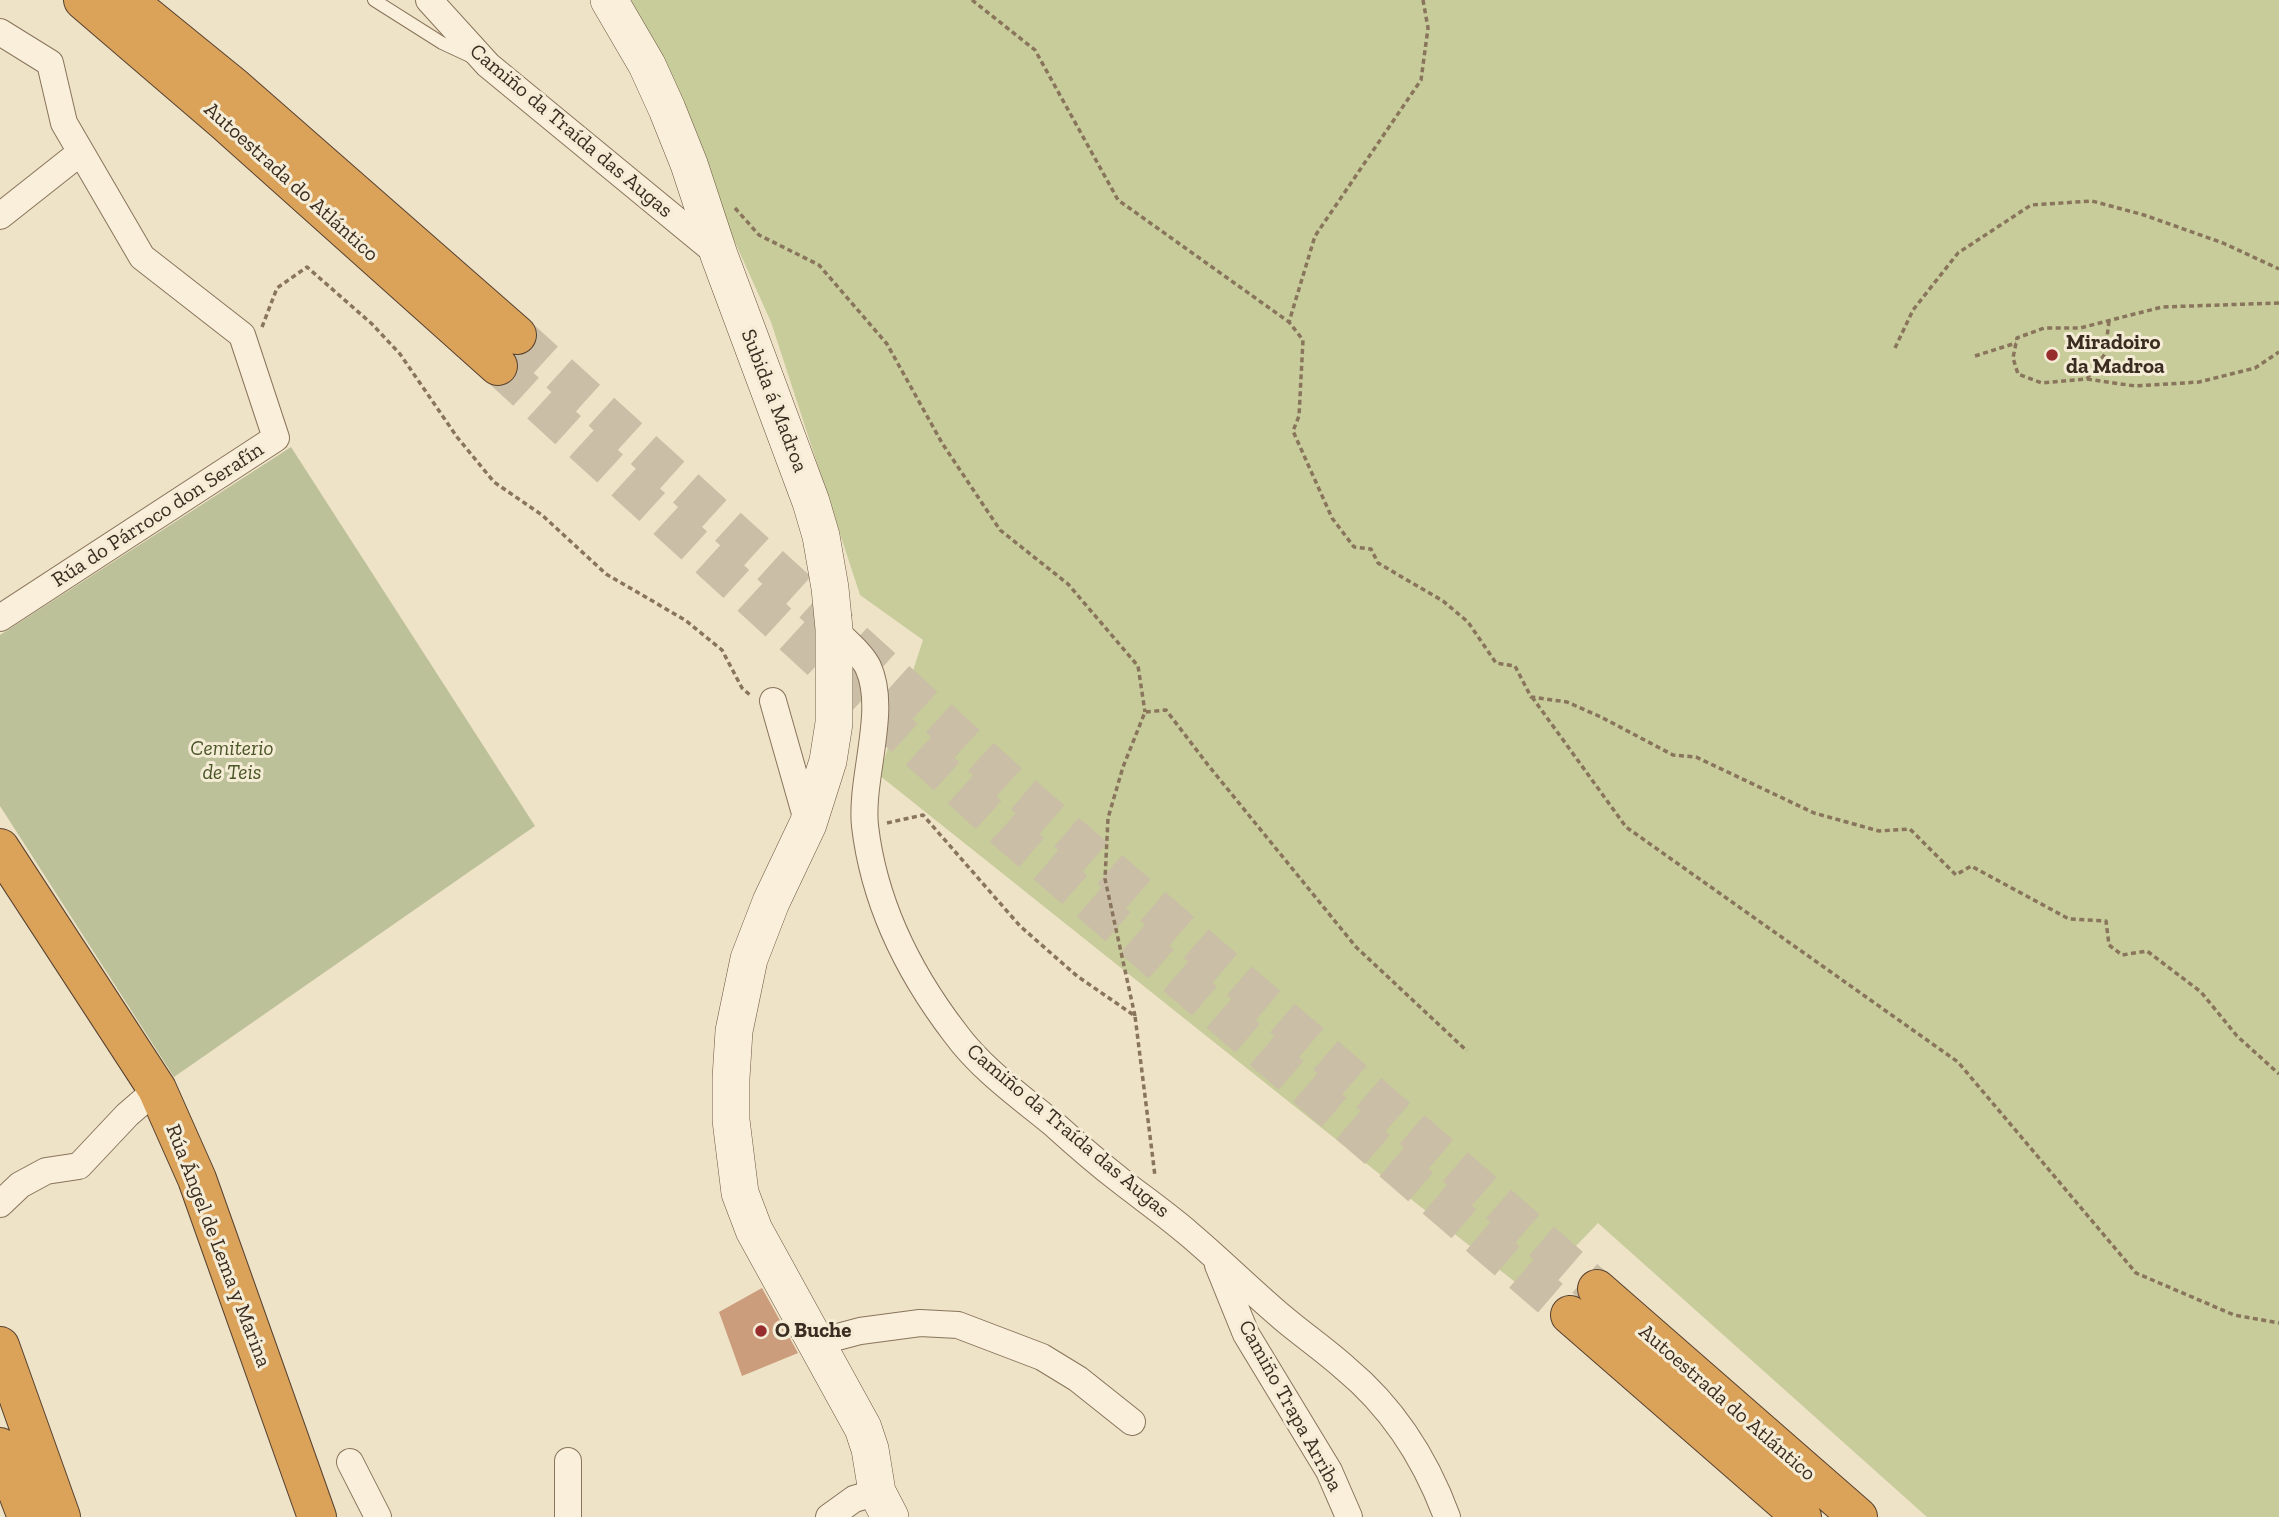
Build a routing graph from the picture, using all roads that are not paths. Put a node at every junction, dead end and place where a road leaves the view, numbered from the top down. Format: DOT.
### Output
graph roads {
  1 [pos="83,0"];
  2 [pos="127,0"];
  3 [pos="374,0"];
  4 [pos="429,0"];
  5 [pos="610,0"];
  6 [pos="0,32"];
  7 [pos="488,65"];
  8 [pos="81,152"];
  9 [pos="0,216"];
  10 [pos="719,255"];
  11 [pos="517,335"];
  12 [pos="498,366"];
  13 [pos="0,618"];
  14 [pos="834,629"];
  15 [pos="773,701"];
  16 [pos="808,824"];
  17 [pos="0,848"];
  18 [pos="156,1089"];
  19 [pos="0,1204"];
  20 [pos="1215,1256"];
  21 [pos="1597,1289"];
  22 [pos="1570,1315"];
  23 [pos="817,1345"];
  24 [pos="0,1346"];
  25 [pos="1132,1422"];
  26 [pos="0,1447"];
  27 [pos="568,1461"];
  28 [pos="350,1462"];
  29 [pos="883,1504"];
  30 [pos="27,1517"];
  31 [pos="61,1517"];
  32 [pos="317,1517"];
  33 [pos="378,1517"];
  34 [pos="568,1517"];
  35 [pos="829,1517"];
  36 [pos="1349,1517"];
  37 [pos="1447,1517"];
  38 [pos="1802,1517"];
  39 [pos="1858,1517"];
  1 -- 12 [label="highway, Autoestrada do Atlántico"];
  2 -- 11 [label="highway, Autoestrada do Atlántico"];
  3 -- 7 [label="lane"];
  4 -- 7 [label="street, Camiño da Traída das Augas"];
  5 -- 10 [label="street, Subida á Madroa"];
  6 -- 8 [label="street, Rúa do Párroco don Serafín"];
  7 -- 10 [label="street, Camiño da Traída das Augas"];
  8 -- 9 [label="street"];
  8 -- 13 [label="street, Rúa do Párroco don Serafín"];
  10 -- 14 [label="street, Subida á Madroa"];
  14 -- 16 [label="street, Subida á Madroa"];
  14 -- 20 [label="street, Camiño da Traída das Augas"];
  15 -- 16 [label="street"];
  16 -- 23 [label="street, Subida á Madroa"];
  17 -- 18 [label="highway, Rúa Ángel de Lema y Marina"];
  18 -- 19 [label="street"];
  18 -- 32 [label="highway, Rúa Ángel de Lema y Marina"];
  20 -- 36 [label="street, Camiño Trapa Arriba"];
  20 -- 37 [label="street, Camiño da Traída das Augas"];
  21 -- 39 [label="highway, Autoestrada do Atlántico"];
  22 -- 38 [label="highway, Autoestrada do Atlántico"];
  23 -- 25 [label="street"];
  23 -- 29 [label="street, Subida á Madroa"];
  24 -- 31 [label="highway"];
  26 -- 30 [label="highway"];
  27 -- 34 [label="street"];
  28 -- 33 [label="street"];
  29 -- 35 [label="street"];
}
